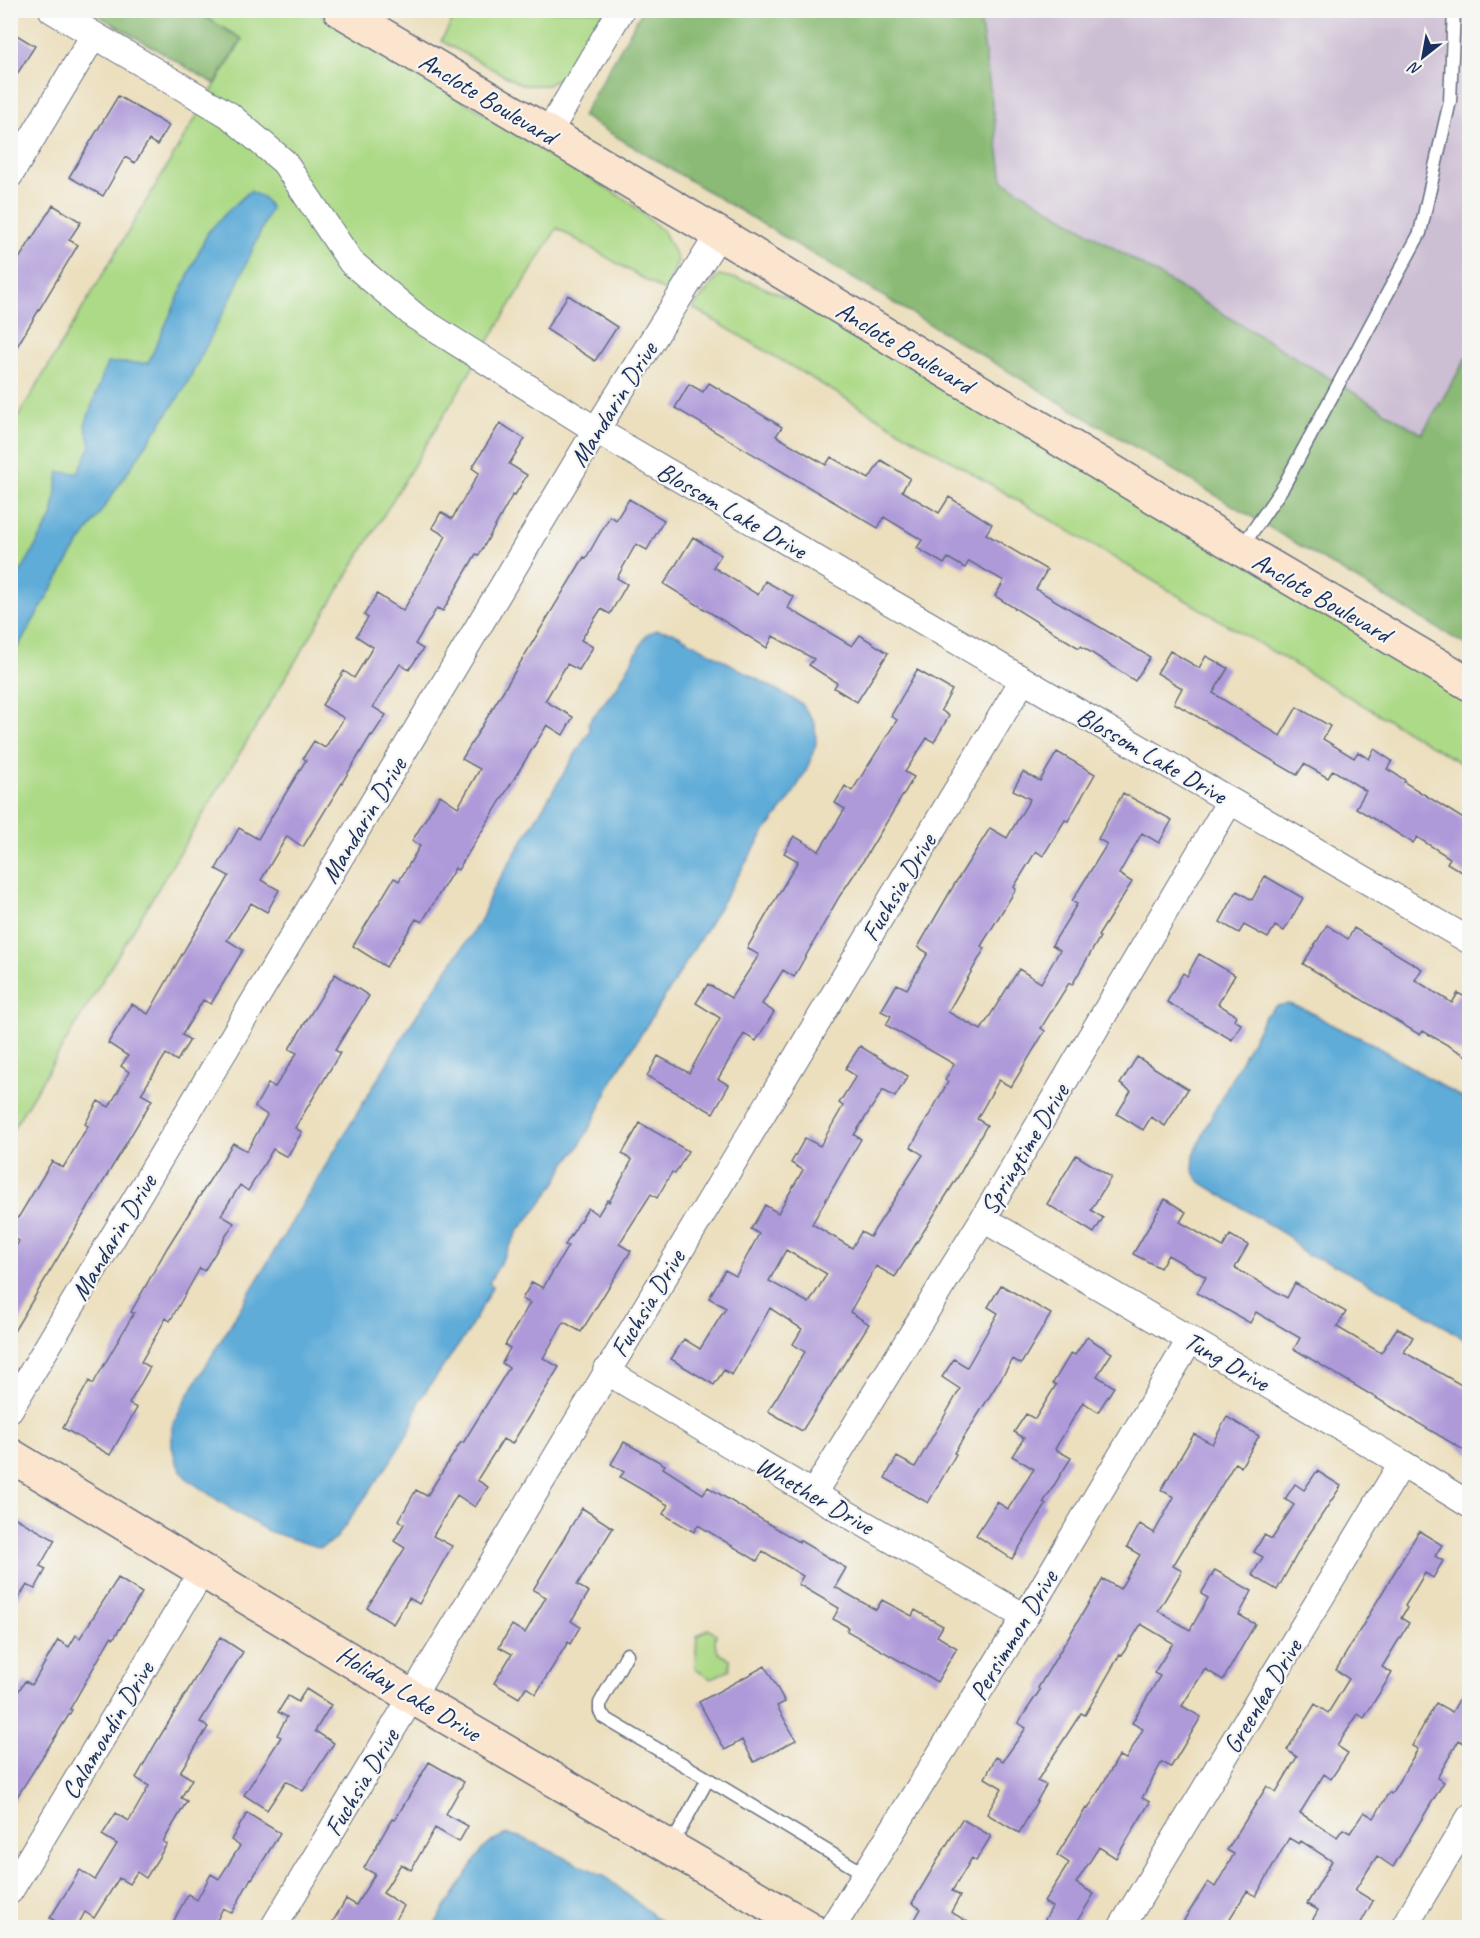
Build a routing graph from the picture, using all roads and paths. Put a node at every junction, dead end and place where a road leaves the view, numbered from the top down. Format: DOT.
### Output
graph roads {
  1 [pos="52,10"];
  2 [pos="340,10"];
  3 [pos="621,10"];
  4 [pos="1454,10"];
  5 [pos="93,35"];
  6 [pos="548,134"];
  7 [pos="10,175"];
  8 [pos="719,234"];
  9 [pos="596,430"];
  10 [pos="1241,549"];
  11 [pos="1023,680"];
  12 [pos="1470,684"];
  13 [pos="1230,801"];
  14 [pos="1470,941"];
  15 [pos="983,1220"];
  16 [pos="1190,1340"];
  17 [pos="606,1371"];
  18 [pos="10,1409"];
  19 [pos="10,1455"];
  20 [pos="1402,1463"];
  21 [pos="813,1494"];
  22 [pos="1470,1505"];
  23 [pos="203,1570"];
  24 [pos="1025,1617"];
  25 [pos="627,1654"];
  26 [pos="412,1697"];
  27 [pos="708,1779"];
  28 [pos="1470,1817"];
  29 [pos="670,1847"];
  30 [pos="865,1874"];
  31 [pos="10,1891"];
  32 [pos="273,1928"];
  33 [pos="809,1928"];
  34 [pos="832,1928"];
  35 [pos="1121,1928"];
  36 [pos="1403,1928"];
  1 -- 5 [label="street, Blossom Lake Drive"];
  2 -- 6 [label="street, Anclote Boulevard"];
  3 -- 6 [label="street"];
  4 -- 10 [label="lane"];
  5 -- 7 [label="street"];
  5 -- 9 [label="street, Blossom Lake Drive"];
  6 -- 8 [label="street, Anclote Boulevard"];
  8 -- 9 [label="street, Mandarin Drive"];
  8 -- 10 [label="street, Anclote Boulevard"];
  9 -- 11 [label="street, Blossom Lake Drive"];
  9 -- 18 [label="street, Mandarin Drive"];
  10 -- 12 [label="street, Anclote Boulevard"];
  11 -- 13 [label="street, Blossom Lake Drive"];
  11 -- 17 [label="street, Fuchsia Drive"];
  13 -- 14 [label="street, Blossom Lake Drive"];
  13 -- 15 [label="street, Springtime Drive"];
  15 -- 16 [label="street, Tung Drive"];
  15 -- 21 [label="street, Springtime Drive"];
  16 -- 20 [label="street, Tung Drive"];
  16 -- 24 [label="street, Persimmon Drive"];
  17 -- 21 [label="street, Whether Drive"];
  17 -- 26 [label="street, Fuchsia Drive"];
  19 -- 23 [label="street, Holiday Lake Drive"];
  20 -- 22 [label="street, Tung Drive"];
  20 -- 35 [label="street, Greenlea Drive"];
  21 -- 24 [label="street, Whether Drive"];
  23 -- 26 [label="street, Holiday Lake Drive"];
  23 -- 31 [label="street, Calamondin Drive"];
  24 -- 30 [label="street, Persimmon Drive"];
  25 -- 27 [label="lane"];
  26 -- 29 [label="street, Holiday Lake Drive"];
  26 -- 32 [label="street, Fuchsia Drive"];
  27 -- 29 [label="lane"];
  27 -- 30 [label="lane"];
  28 -- 36 [label="street"];
  29 -- 33 [label="street, Holiday Lake Drive"];
  30 -- 34 [label="street, Persimmon Drive"];
}
